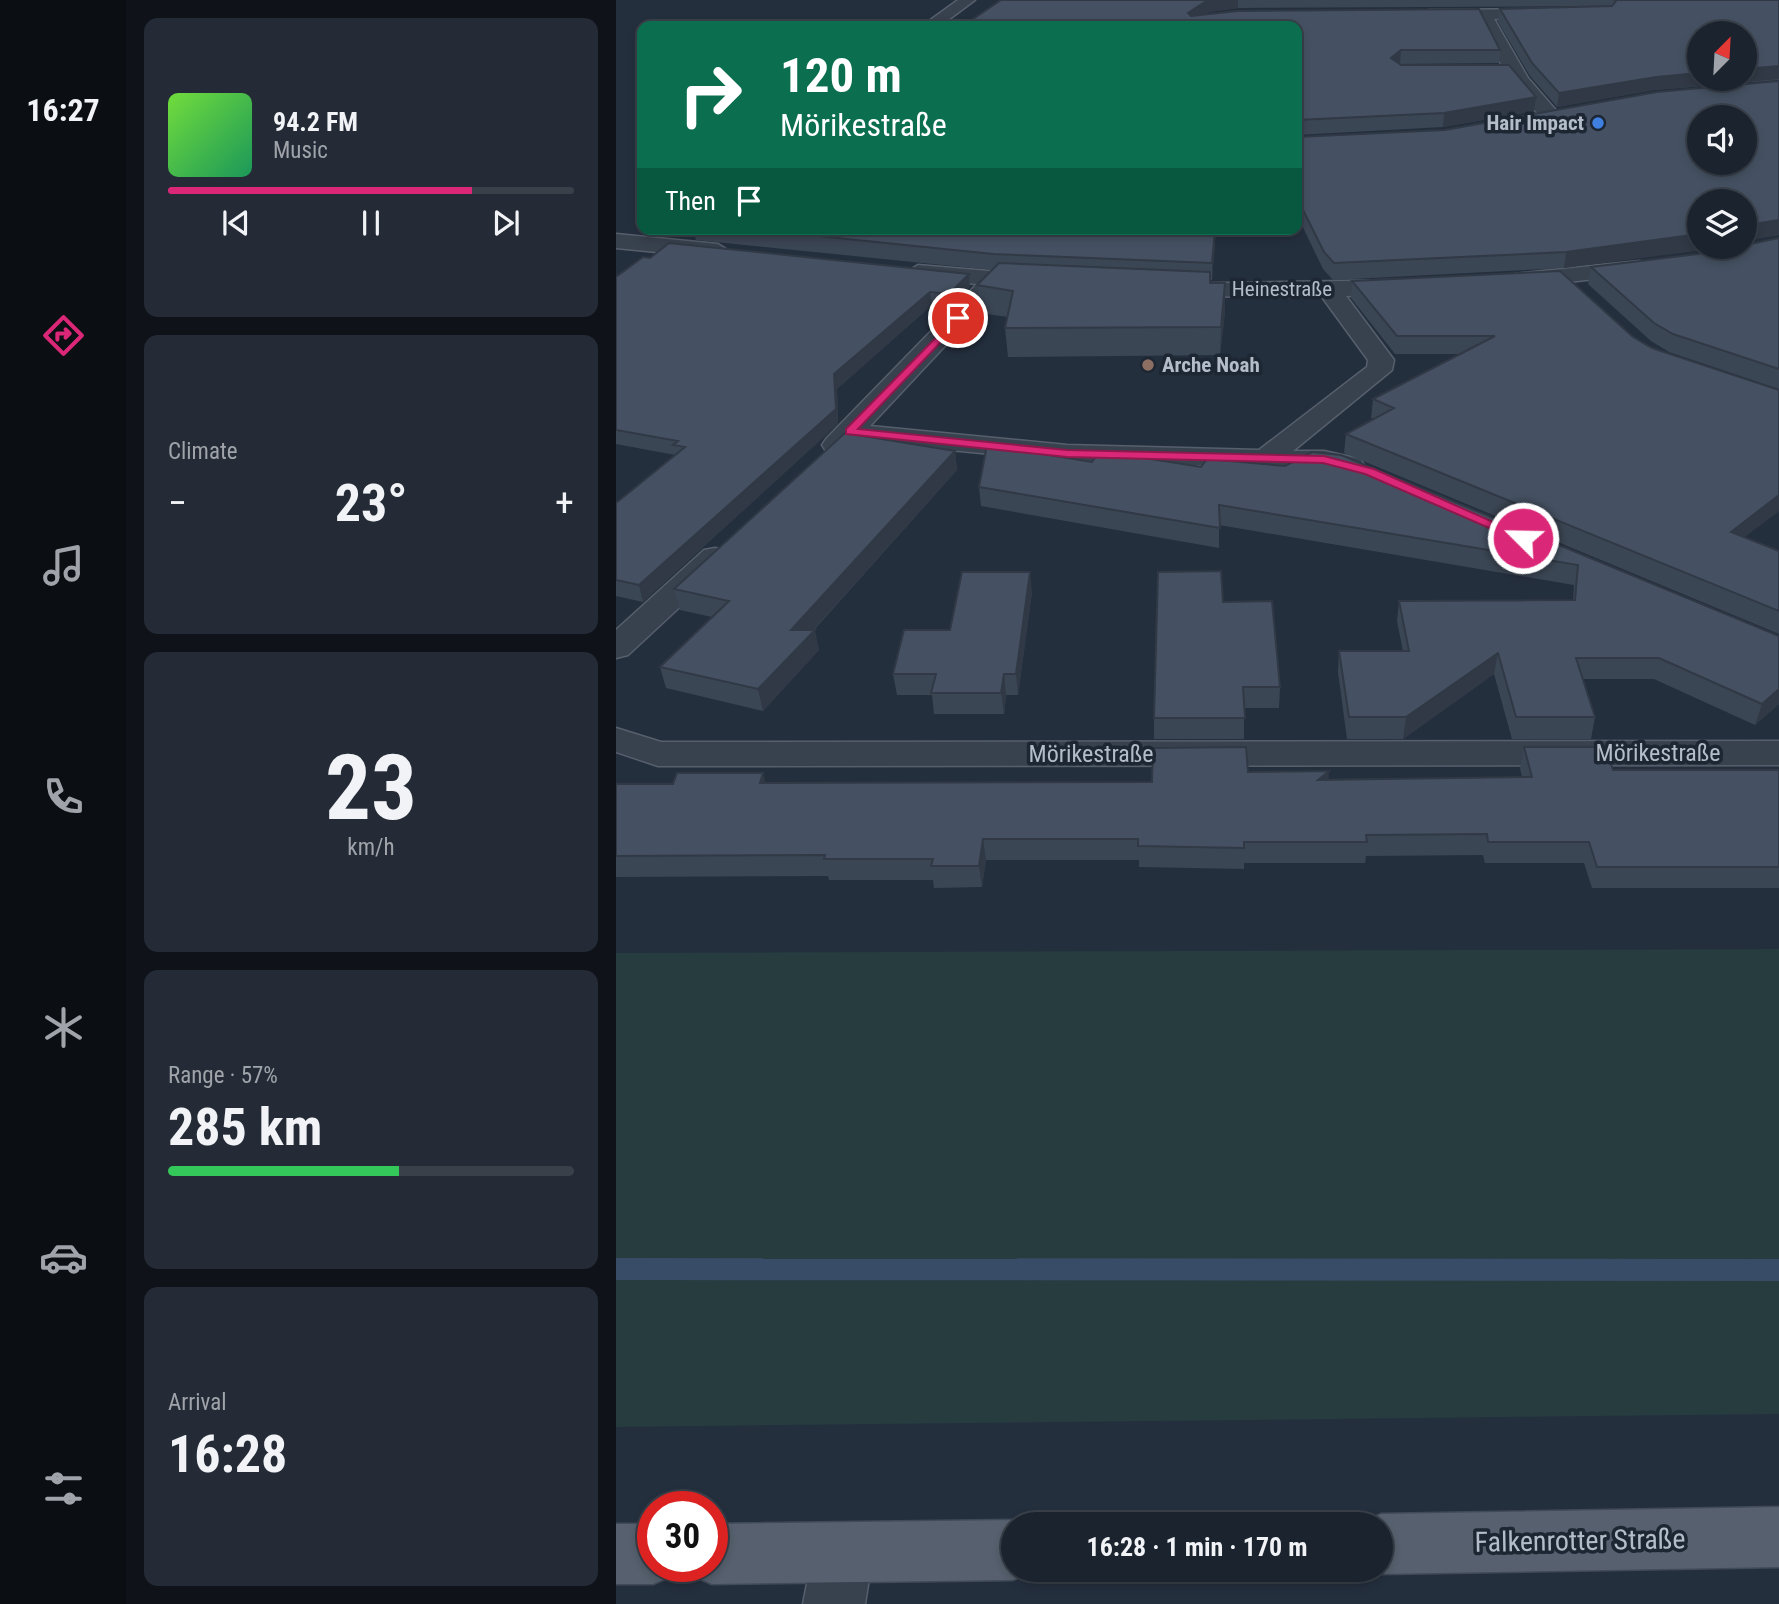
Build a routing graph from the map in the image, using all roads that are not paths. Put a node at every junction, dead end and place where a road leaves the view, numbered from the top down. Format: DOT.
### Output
graph roads {
  1 [pos="968,0"];
  2 [pos="1564,14"];
  3 [pos="1416,15"];
  4 [pos="1484,15"];
  5 [pos="937,21"];
  6 [pos="1489,71"];
  7 [pos="1514,71"];
  8 [pos="1525,121"];
  9 [pos="637,222"];
  10 [pos="616,238"];
  11 [pos="746,254"];
  12 [pos="1668,264"];
  13 [pos="898,270"];
  14 [pos="1564,278"];
  15 [pos="994,279"];
  16 [pos="1495,282"];
  17 [pos="1059,283"];
  18 [pos="1426,286"];
  19 [pos="1147,288"];
  20 [pos="1329,290"];
  21 [pos="1583,296"];
  22 [pos="850,432"];
  23 [pos="1265,459"];
  24 [pos="819,460"];
  25 [pos="1382,477"];
  26 [pos="738,535"];
  27 [pos="616,648"];
  28 [pos="616,739"];
  29 [pos="1779,753"];
  30 [pos="1779,1537"];
  31 [pos="1393,1544"];
  32 [pos="1001,1552"];
  33 [pos="616,1554"];
  34 [pos="637,1554"];
  35 [pos="728,1556"];
  36 [pos="839,1579"];
  1 -- 5 [label="street"];
  2 -- 4 [label="street"];
  3 -- 4 [label="street"];
  4 -- 7 [label="street"];
  6 -- 7 [label="street"];
  7 -- 8 [label="street"];
  9 -- 10 [label="street"];
  10 -- 11 [label="street"];
  12 -- 14 [label="street"];
  13 -- 15 [label="street"];
  14 -- 16 [label="street"];
  14 -- 21 [label="street"];
  15 -- 17 [label="street"];
  15 -- 22 [label="street"];
  18 -- 20 [label="street, Heinestraße"];
  19 -- 20 [label="street, Heinestraße"];
  20 -- 23 [label="street"];
  22 -- 23 [label="street"];
  22 -- 24 [label="street"];
  23 -- 25 [label="street"];
  26 -- 27 [label="street"];
  28 -- 29 [label="street, Mörikestraße"];
  30 -- 31 [label="main road, Falkenrotter Straße"];
  32 -- 36 [label="main road"];
  33 -- 34 [label="main road"];
  35 -- 36 [label="main road"];
}
